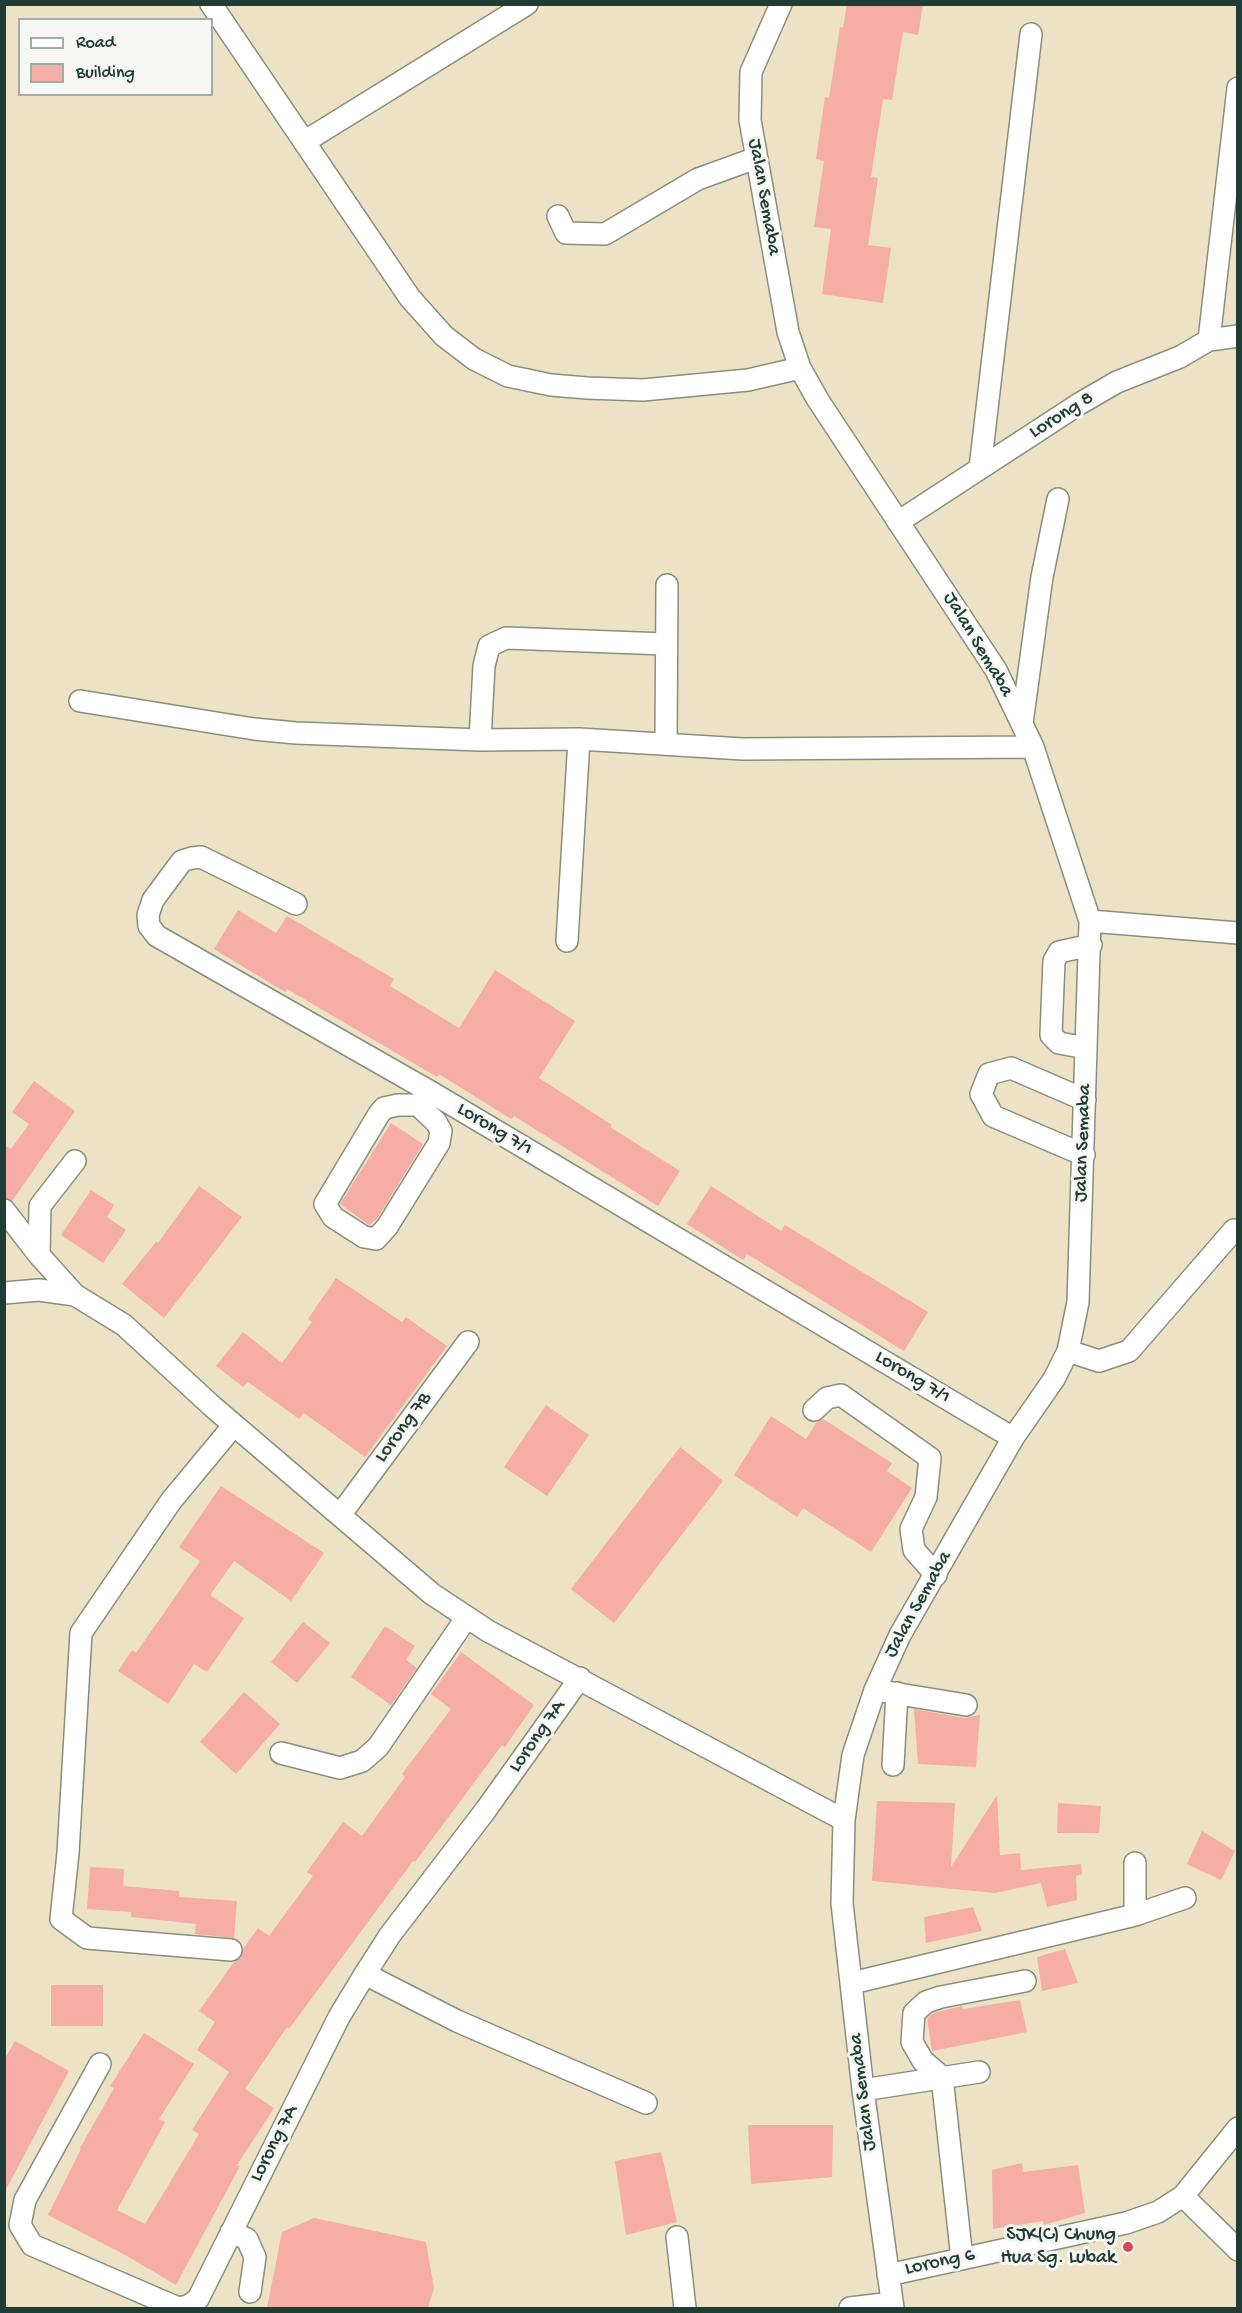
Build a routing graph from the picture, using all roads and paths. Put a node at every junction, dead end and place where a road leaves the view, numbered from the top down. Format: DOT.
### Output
graph roads {
  1 [pos="211,4"];
  2 [pos="527,4"];
  3 [pos="781,4"];
  4 [pos="1032,34"];
  5 [pos="1238,88"];
  6 [pos="304,142"];
  7 [pos="756,158"];
  8 [pos="558,216"];
  9 [pos="1238,336"];
  10 [pos="1209,340"];
  11 [pos="800,368"];
  12 [pos="980,468"];
  13 [pos="1058,499"];
  14 [pos="898,522"];
  15 [pos="667,585"];
  16 [pos="665,644"];
  17 [pos="80,701"];
  18 [pos="1022,723"];
  19 [pos="579,739"];
  20 [pos="480,740"];
  21 [pos="666,743"];
  22 [pos="1033,747"];
  23 [pos="296,904"];
  24 [pos="1090,921"];
  25 [pos="1238,933"];
  26 [pos="567,941"];
  27 [pos="1091,945"];
  28 [pos="1086,1048"];
  29 [pos="424,1098"];
  30 [pos="1086,1100"];
  31 [pos="1084,1155"];
  32 [pos="75,1161"];
  33 [pos="4,1210"];
  34 [pos="1234,1230"];
  35 [pos="39,1255"];
  36 [pos="4,1293"];
  37 [pos="75,1295"];
  38 [pos="468,1342"];
  39 [pos="1068,1352"];
  40 [pos="814,1410"];
  41 [pos="234,1425"];
  42 [pos="1013,1438"];
  43 [pos="340,1515"];
  44 [pos="936,1575"];
  45 [pos="466,1617"];
  46 [pos="580,1678"];
  47 [pos="875,1690"];
  48 [pos="897,1693"];
  49 [pos="966,1705"];
  50 [pos="280,1752"];
  51 [pos="893,1765"];
  52 [pos="844,1820"];
  53 [pos="1135,1863"];
  54 [pos="1185,1898"];
  55 [pos="1135,1915"];
  56 [pos="231,1950"];
  57 [pos="365,1974"];
  58 [pos="1025,1981"];
  59 [pos="852,1983"];
  60 [pos="100,2064"];
  61 [pos="979,2072"];
  62 [pos="942,2077"];
  63 [pos="863,2090"];
  64 [pos="646,2103"];
  65 [pos="1238,2128"];
  66 [pos="1184,2196"];
  67 [pos="231,2232"];
  68 [pos="677,2237"];
  69 [pos="1238,2250"];
  70 [pos="962,2259"];
  71 [pos="888,2275"];
  72 [pos="250,2292"];
  73 [pos="893,2306"];
  74 [pos="685,2308"];
  75 [pos="850,2308"];
  1 -- 6 [label="street"];
  2 -- 6 [label="street"];
  3 -- 7 [label="street, Jalan Semaba"];
  4 -- 12 [label="street"];
  5 -- 10 [label="street"];
  6 -- 11 [label="street"];
  7 -- 8 [label="street"];
  7 -- 11 [label="street, Jalan Semaba"];
  9 -- 10 [label="street, Lorong 8"];
  10 -- 12 [label="street, Lorong 8"];
  11 -- 14 [label="street, Jalan Semaba"];
  12 -- 14 [label="street, Lorong 8"];
  13 -- 18 [label="street"];
  14 -- 18 [label="street, Jalan Semaba"];
  15 -- 16 [label="street"];
  16 -- 20 [label="street"];
  16 -- 21 [label="street"];
  17 -- 20 [label="street"];
  18 -- 22 [label="street, Jalan Semaba"];
  19 -- 20 [label="street"];
  19 -- 21 [label="street"];
  19 -- 26 [label="street"];
  21 -- 22 [label="street"];
  22 -- 24 [label="street, Jalan Semaba"];
  23 -- 29 [label="street, Lorong 7/1"];
  24 -- 25 [label="street"];
  24 -- 27 [label="street, Jalan Semaba"];
  27 -- 28 [label="street, Jalan Semaba"];
  27 -- 28 [label="street"];
  28 -- 30 [label="street, Jalan Semaba"];
  29 -- 29 [label="street"];
  29 -- 42 [label="street, Lorong 7/1"];
  30 -- 31 [label="street, Jalan Semaba"];
  30 -- 31 [label="street"];
  31 -- 39 [label="street, Jalan Semaba"];
  32 -- 35 [label="street"];
  33 -- 35 [label="street"];
  34 -- 39 [label="street"];
  35 -- 37 [label="street"];
  36 -- 37 [label="street"];
  37 -- 41 [label="street"];
  38 -- 43 [label="street, Lorong 7B"];
  39 -- 42 [label="street, Jalan Semaba"];
  40 -- 44 [label="street"];
  41 -- 43 [label="street"];
  41 -- 56 [label="street"];
  42 -- 44 [label="street, Jalan Semaba"];
  43 -- 45 [label="street"];
  44 -- 47 [label="street, Jalan Semaba"];
  45 -- 46 [label="street"];
  45 -- 50 [label="street"];
  46 -- 52 [label="street"];
  46 -- 57 [label="street, Lorong 7A"];
  47 -- 48 [label="street"];
  47 -- 52 [label="street, Jalan Semaba"];
  48 -- 49 [label="street"];
  48 -- 51 [label="street"];
  52 -- 59 [label="street, Jalan Semaba"];
  53 -- 55 [label="street"];
  54 -- 55 [label="street"];
  55 -- 59 [label="street"];
  57 -- 64 [label="street"];
  57 -- 67 [label="street, Lorong 7A"];
  58 -- 62 [label="street"];
  59 -- 63 [label="street, Jalan Semaba"];
  60 -- 67 [label="street, Lorong 7A"];
  61 -- 62 [label="street"];
  62 -- 63 [label="street"];
  62 -- 70 [label="street"];
  63 -- 71 [label="street, Jalan Semaba"];
  65 -- 66 [label="street, Lorong 6"];
  66 -- 69 [label="street"];
  66 -- 70 [label="street, Lorong 6"];
  67 -- 72 [label="street"];
  68 -- 74 [label="street"];
  70 -- 71 [label="street, Lorong 6"];
  71 -- 73 [label="street, Jalan Semaba"];
  73 -- 75 [label="street"];
}
